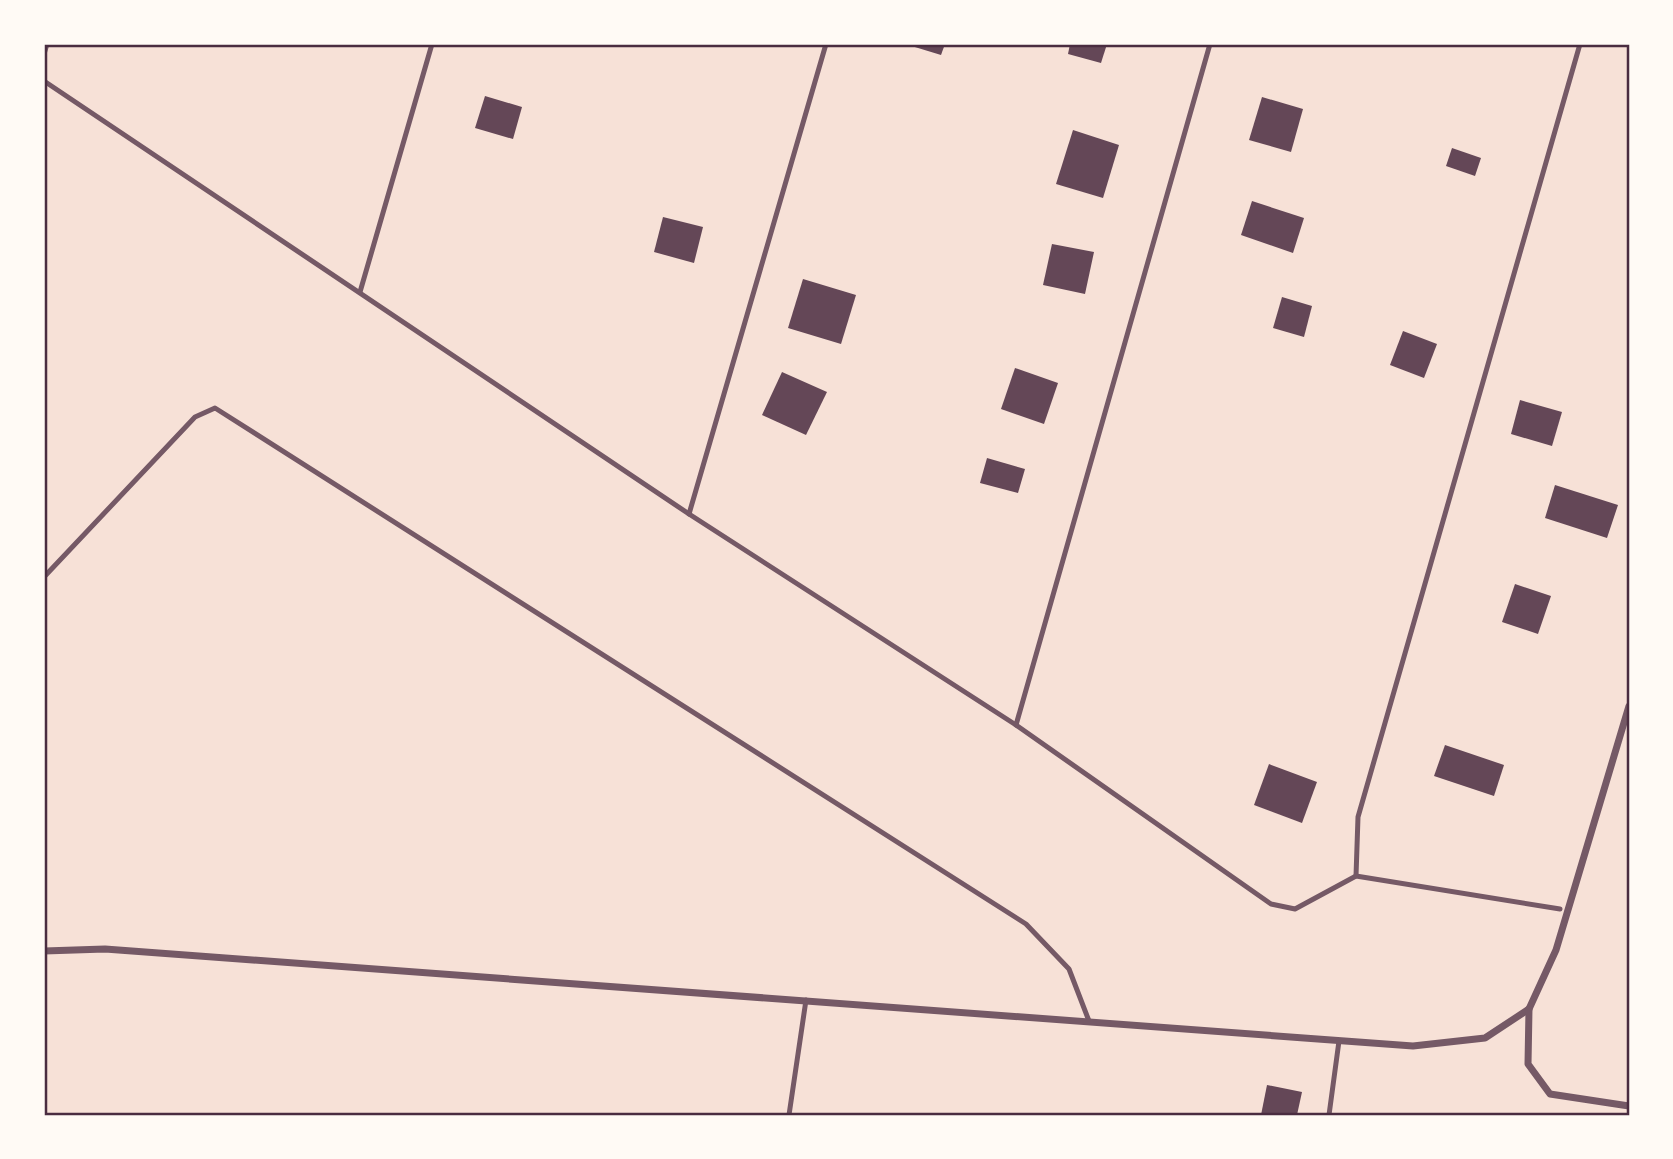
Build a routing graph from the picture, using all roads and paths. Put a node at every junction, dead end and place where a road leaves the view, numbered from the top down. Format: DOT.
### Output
graph roads {
  1 [pos="47,44"];
  2 [pos="432,44"];
  3 [pos="826,44"];
  4 [pos="1210,44"];
  5 [pos="1580,44"];
  6 [pos="44,54"];
  7 [pos="44,81"];
  8 [pos="360,292"];
  9 [pos="689,514"];
  10 [pos="44,577"];
  11 [pos="1629,706"];
  12 [pos="1016,726"];
  13 [pos="1356,876"];
  14 [pos="1560,909"];
  15 [pos="44,951"];
  16 [pos="806,1000"];
  17 [pos="1529,1009"];
  18 [pos="1089,1021"];
  19 [pos="1339,1041"];
  20 [pos="1629,1106"];
  21 [pos="789,1115"];
  22 [pos="1329,1115"];
  1 -- 6 [label="lane"];
  2 -- 8 [label="lane"];
  3 -- 9 [label="lane"];
  4 -- 12 [label="lane"];
  5 -- 13 [label="lane"];
  7 -- 8 [label="lane"];
  8 -- 9 [label="lane"];
  9 -- 12 [label="lane"];
  10 -- 18 [label="lane"];
  11 -- 17 [label="street"];
  12 -- 13 [label="lane"];
  13 -- 14 [label="lane"];
  15 -- 16 [label="street"];
  16 -- 18 [label="street"];
  16 -- 21 [label="lane"];
  17 -- 19 [label="street"];
  17 -- 20 [label="street"];
  18 -- 19 [label="street"];
  19 -- 22 [label="lane"];
}
